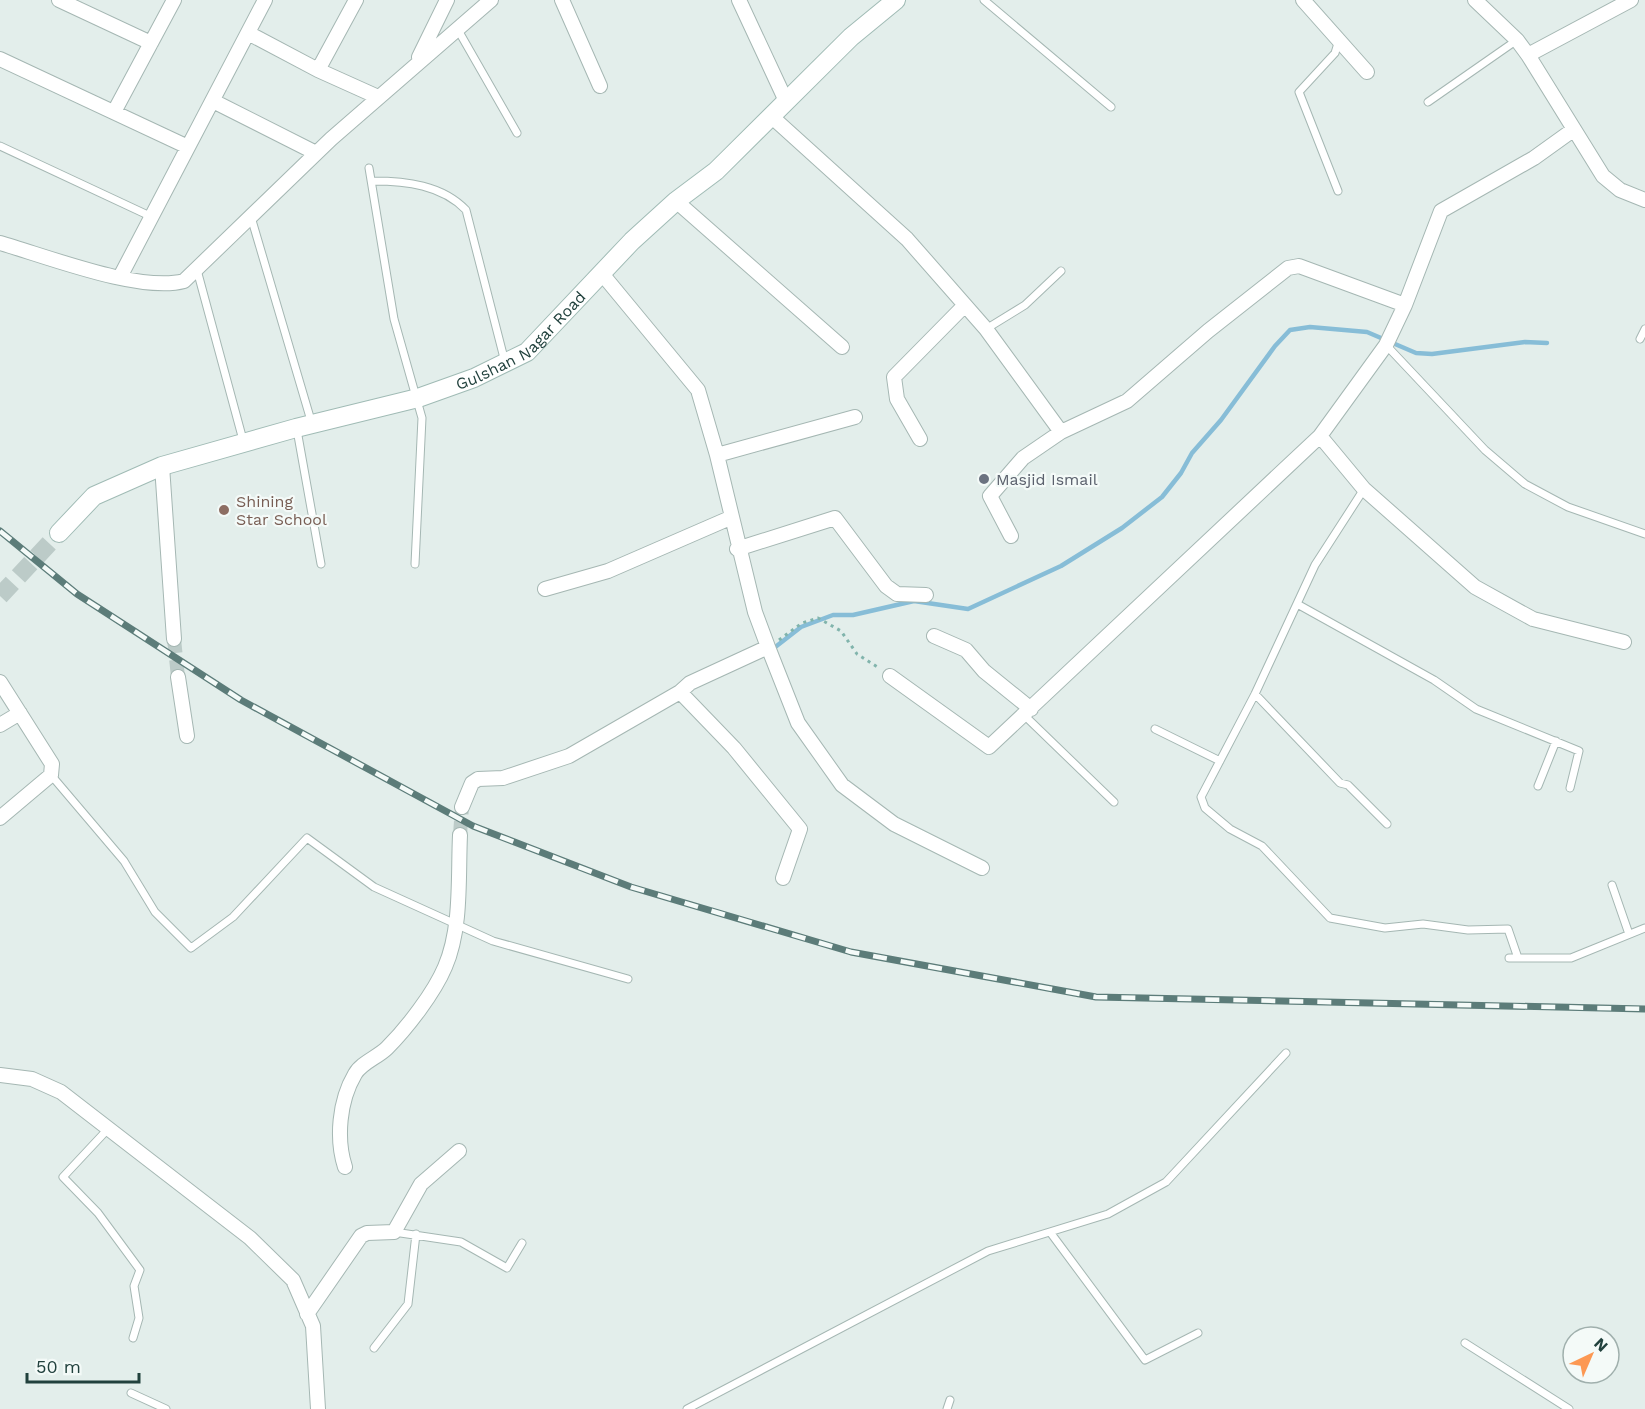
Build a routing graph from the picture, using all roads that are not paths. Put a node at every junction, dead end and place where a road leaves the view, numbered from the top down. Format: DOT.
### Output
graph roads {
  1 [pos="59,0"];
  2 [pos="174,0"];
  3 [pos="266,0"];
  4 [pos="356,0"];
  5 [pos="447,0"];
  6 [pos="491,0"];
  7 [pos="562,0"];
  8 [pos="739,0"];
  9 [pos="896,0"];
  10 [pos="984,0"];
  11 [pos="1303,0"];
  12 [pos="1475,0"];
  13 [pos="1631,0"];
  14 [pos="80,4"];
  15 [pos="458,30"];
  16 [pos="248,33"];
  17 [pos="1339,39"];
  18 [pos="1517,40"];
  19 [pos="151,43"];
  20 [pos="1528,55"];
  21 [pos="0,59"];
  22 [pos="417,62"];
  23 [pos="318,70"];
  24 [pos="1366,72"];
  25 [pos="600,86"];
  26 [pos="378,97"];
  27 [pos="213,101"];
  28 [pos="786,101"];
  29 [pos="1428,102"];
  30 [pos="1112,107"];
  31 [pos="114,112"];
  32 [pos="771,116"];
  33 [pos="1573,130"];
  34 [pos="517,133"];
  35 [pos="0,146"];
  36 [pos="188,147"];
  37 [pos="316,153"];
  38 [pos="369,168"];
  39 [pos="373,181"];
  40 [pos="1338,191"];
  41 [pos="1645,200"];
  42 [pos="676,201"];
  43 [pos="152,217"];
  44 [pos="251,218"];
  45 [pos="0,243"];
  46 [pos="198,270"];
  47 [pos="1061,271"];
  48 [pos="603,274"];
  49 [pos="120,278"];
  50 [pos="1405,305"];
  51 [pos="964,306"];
  52 [pos="986,329"];
  53 [pos="1645,329"];
  54 [pos="1640,339"];
  55 [pos="1386,345"];
  56 [pos="842,346"];
  57 [pos="505,365"];
  58 [pos="418,398"];
  59 [pos="855,417"];
  60 [pos="304,426"];
  61 [pos="1061,432"];
  62 [pos="1320,436"];
  63 [pos="920,439"];
  64 [pos="243,443"];
  65 [pos="717,455"];
  66 [pos="162,466"];
  67 [pos="1364,489"];
  68 [pos="730,518"];
  69 [pos="59,533"];
  70 [pos="1645,534"];
  71 [pos="1011,536"];
  72 [pos="738,549"];
  73 [pos="321,564"];
  74 [pos="415,564"];
  75 [pos="545,589"];
  76 [pos="926,595"];
  77 [pos="1299,605"];
  78 [pos="934,636"];
  79 [pos="174,639"];
  80 [pos="1624,642"];
  81 [pos="768,647"];
  82 [pos="178,676"];
  83 [pos="890,676"];
  84 [pos="0,682"];
  85 [pos="680,692"];
  86 [pos="1255,694"];
  87 [pos="20,712"];
  88 [pos="1028,712"];
  89 [pos="0,725"];
  90 [pos="1155,729"];
  91 [pos="187,736"];
  92 [pos="1556,741"];
  93 [pos="1220,761"];
  94 [pos="51,775"];
  95 [pos="1538,786"];
  96 [pos="1570,788"];
  97 [pos="1114,802"];
  98 [pos="462,807"];
  99 [pos="0,818"];
  100 [pos="1387,824"];
  101 [pos="460,835"];
  102 [pos="982,868"];
  103 [pos="783,878"];
  104 [pos="1612,885"];
  105 [pos="455,924"];
  106 [pos="1645,928"];
  107 [pos="1629,934"];
  108 [pos="1509,958"];
  109 [pos="1518,958"];
  110 [pos="628,979"];
  111 [pos="1286,1053"];
  112 [pos="0,1075"];
  113 [pos="107,1130"];
  114 [pos="459,1151"];
  115 [pos="345,1167"];
  116 [pos="394,1232"];
  117 [pos="1050,1232"];
  118 [pos="416,1234"];
  119 [pos="522,1243"];
  120 [pos="308,1314"];
  121 [pos="1198,1333"];
  122 [pos="133,1338"];
  123 [pos="1465,1343"];
  124 [pos="374,1348"];
  125 [pos="131,1393"];
  126 [pos="950,1400"];
  127 [pos="166,1409"];
  128 [pos="318,1409"];
  129 [pos="687,1409"];
  130 [pos="947,1409"];
  131 [pos="1569,1409"];
  1 -- 14 [label="street"];
  2 -- 19 [label="street"];
  3 -- 16 [label="street"];
  4 -- 23 [label="street"];
  5 -- 22 [label="street"];
  6 -- 15 [label="street"];
  7 -- 25 [label="street"];
  8 -- 28 [label="street"];
  9 -- 28 [label="street, Gulshan Nagar Road"];
  10 -- 30 [label="lane"];
  11 -- 17 [label="street"];
  12 -- 18 [label="street"];
  13 -- 20 [label="street"];
  14 -- 19 [label="street"];
  15 -- 22 [label="street"];
  15 -- 34 [label="lane"];
  16 -- 23 [label="street"];
  16 -- 27 [label="street"];
  17 -- 24 [label="street"];
  17 -- 40 [label="lane"];
  18 -- 20 [label="street"];
  18 -- 29 [label="lane"];
  19 -- 31 [label="street"];
  20 -- 33 [label="street"];
  21 -- 31 [label="street"];
  22 -- 26 [label="street"];
  23 -- 26 [label="street"];
  26 -- 37 [label="street"];
  27 -- 36 [label="street"];
  27 -- 37 [label="street"];
  28 -- 32 [label="street, Gulshan Nagar Road"];
  31 -- 36 [label="street"];
  32 -- 42 [label="street, Gulshan Nagar Road"];
  32 -- 51 [label="street"];
  33 -- 41 [label="street"];
  33 -- 50 [label="street"];
  35 -- 43 [label="lane"];
  36 -- 43 [label="street"];
  37 -- 44 [label="street"];
  38 -- 39 [label="lane"];
  39 -- 57 [label="lane"];
  39 -- 58 [label="lane"];
  42 -- 48 [label="street, Gulshan Nagar Road"];
  42 -- 56 [label="street"];
  43 -- 49 [label="street"];
  44 -- 46 [label="street"];
  44 -- 60 [label="lane"];
  45 -- 49 [label="street"];
  46 -- 49 [label="street"];
  46 -- 64 [label="lane"];
  47 -- 52 [label="lane"];
  48 -- 57 [label="street, Gulshan Nagar Road"];
  48 -- 65 [label="street"];
  50 -- 55 [label="street"];
  50 -- 61 [label="street"];
  51 -- 52 [label="street"];
  51 -- 63 [label="street"];
  52 -- 61 [label="street"];
  53 -- 54 [label="lane"];
  55 -- 62 [label="street"];
  55 -- 70 [label="lane"];
  57 -- 58 [label="street, Gulshan Nagar Road"];
  58 -- 60 [label="street, Gulshan Nagar Road"];
  58 -- 74 [label="lane"];
  59 -- 65 [label="street"];
  60 -- 64 [label="street, Gulshan Nagar Road"];
  60 -- 73 [label="lane"];
  61 -- 71 [label="street"];
  62 -- 67 [label="street"];
  62 -- 88 [label="street"];
  64 -- 66 [label="street, Gulshan Nagar Road"];
  65 -- 68 [label="street"];
  66 -- 69 [label="street, Gulshan Nagar Road"];
  66 -- 79 [label="street"];
  67 -- 77 [label="lane"];
  67 -- 80 [label="street"];
  68 -- 72 [label="street"];
  68 -- 75 [label="street"];
  72 -- 76 [label="street"];
  72 -- 81 [label="street"];
  77 -- 86 [label="lane"];
  77 -- 92 [label="lane"];
  78 -- 88 [label="street"];
  81 -- 85 [label="street"];
  81 -- 102 [label="street"];
  82 -- 91 [label="street"];
  83 -- 88 [label="street"];
  84 -- 87 [label="street"];
  85 -- 98 [label="street"];
  85 -- 103 [label="street"];
  86 -- 93 [label="lane"];
  86 -- 100 [label="lane"];
  87 -- 89 [label="street"];
  87 -- 94 [label="street"];
  88 -- 97 [label="lane"];
  90 -- 93 [label="lane"];
  92 -- 95 [label="lane"];
  92 -- 96 [label="lane"];
  93 -- 109 [label="lane"];
  94 -- 99 [label="street"];
  94 -- 105 [label="lane"];
  101 -- 105 [label="street"];
  104 -- 107 [label="lane"];
  105 -- 110 [label="lane"];
  105 -- 115 [label="street"];
  106 -- 107 [label="lane"];
  107 -- 109 [label="lane"];
  108 -- 109 [label="lane"];
  111 -- 117 [label="lane"];
  112 -- 113 [label="street"];
  113 -- 120 [label="street"];
  113 -- 122 [label="lane"];
  114 -- 116 [label="street"];
  116 -- 118 [label="lane"];
  116 -- 120 [label="street"];
  117 -- 121 [label="lane"];
  117 -- 129 [label="lane"];
  118 -- 119 [label="lane"];
  118 -- 124 [label="lane"];
  120 -- 128 [label="street"];
  123 -- 131 [label="lane"];
  125 -- 127 [label="lane"];
  126 -- 130 [label="lane"];
}
